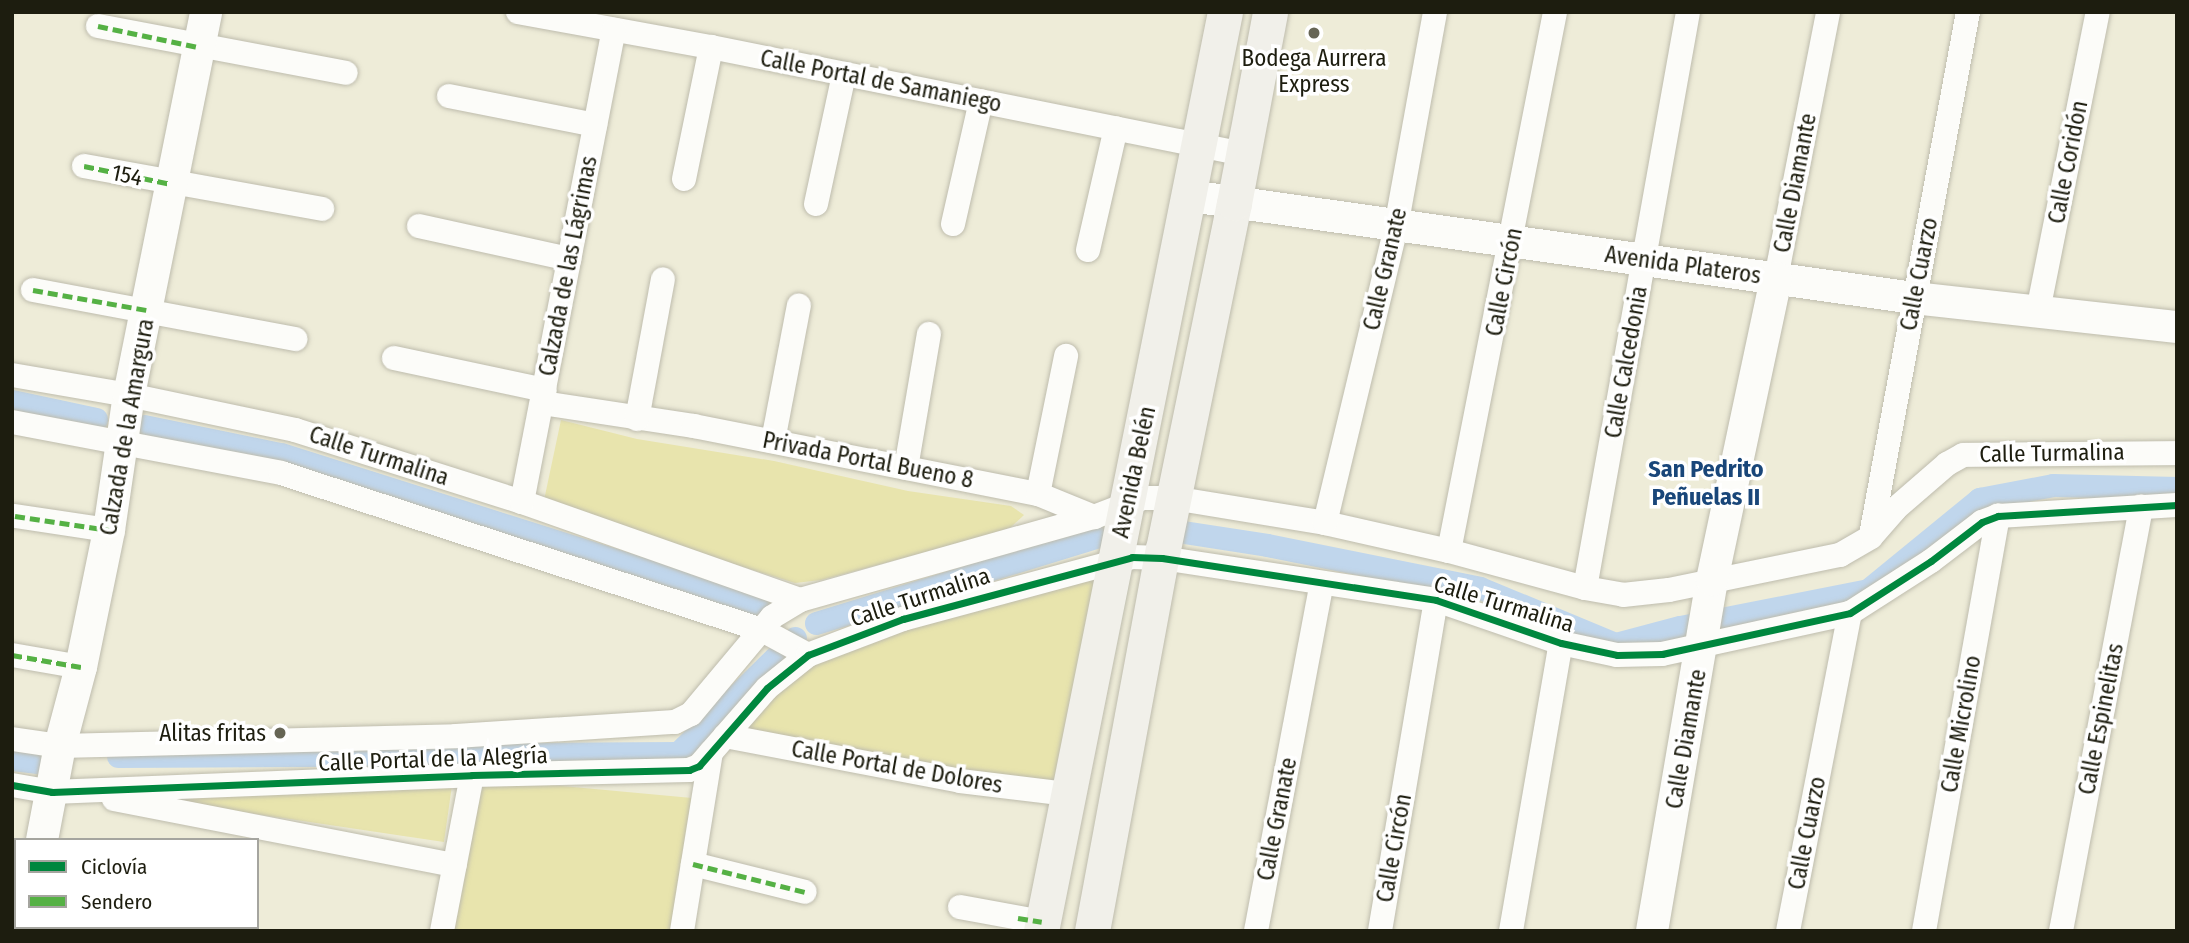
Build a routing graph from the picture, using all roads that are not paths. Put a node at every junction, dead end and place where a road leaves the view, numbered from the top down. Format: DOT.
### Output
graph roads {
  1 [pos="206,12"];
  2 [pos="518,12"];
  3 [pos="1225,12"];
  4 [pos="1269,12"];
  5 [pos="1435,12"];
  6 [pos="1555,12"];
  7 [pos="1688,12"];
  8 [pos="1828,12"];
  9 [pos="1968,12"];
  10 [pos="2098,12"];
  11 [pos="98,26"];
  12 [pos="614,30"];
  13 [pos="198,47"];
  14 [pos="711,47"];
  15 [pos="346,73"];
  16 [pos="844,74"];
  17 [pos="449,96"];
  18 [pos="981,101"];
  19 [pos="595,125"];
  20 [pos="1116,128"];
  21 [pos="1201,145"];
  22 [pos="1243,153"];
  23 [pos="84,166"];
  24 [pos="684,179"];
  25 [pos="171,184"];
  26 [pos="1190,196"];
  27 [pos="1234,203"];
  28 [pos="816,204"];
  29 [pos="321,209"];
  30 [pos="953,224"];
  31 [pos="419,226"];
  32 [pos="1396,227"];
  33 [pos="1512,242"];
  34 [pos="1088,250"];
  35 [pos="569,259"];
  36 [pos="1644,259"];
  37 [pos="1776,278"];
  38 [pos="663,279"];
  39 [pos="33,290"];
  40 [pos="1914,298"];
  41 [pos="799,305"];
  42 [pos="148,310"];
  43 [pos="2038,311"];
  44 [pos="2177,327"];
  45 [pos="929,334"];
  46 [pos="295,339"];
  47 [pos="1066,356"];
  48 [pos="394,358"];
  49 [pos="12,375"];
  50 [pos="129,395"];
  51 [pos="543,397"];
  52 [pos="637,419"];
  53 [pos="12,422"];
  54 [pos="773,440"];
  55 [pos="123,441"];
  56 [pos="2177,453"];
  57 [pos="906,468"];
  58 [pos="1038,494"];
  59 [pos="1173,499"];
  60 [pos="1130,500"];
  61 [pos="522,502"];
  62 [pos="2177,505"];
  63 [pos="2141,506"];
  64 [pos="15,516"];
  65 [pos="1998,516"];
  66 [pos="1094,517"];
  67 [pos="1325,523"];
  68 [pos="110,530"];
  69 [pos="1871,537"];
  70 [pos="1449,551"];
  71 [pos="1162,558"];
  72 [pos="1116,559"];
  73 [pos="1322,583"];
  74 [pos="1585,588"];
  75 [pos="800,600"];
  76 [pos="1436,600"];
  77 [pos="1708,612"];
  78 [pos="1850,612"];
  79 [pos="761,629"];
  80 [pos="1562,643"];
  81 [pos="12,655"];
  82 [pos="808,655"];
  83 [pos="81,667"];
  84 [pos="12,739"];
  85 [pos="718,744"];
  86 [pos="60,746"];
  87 [pos="471,775"];
  88 [pos="12,785"];
  89 [pos="62,792"];
  90 [pos="1068,794"];
  91 [pos="43,838"];
  92 [pos="693,864"];
  93 [pos="455,865"];
  94 [pos="805,892"];
  95 [pos="960,907"];
  96 [pos="1042,926"];
  97 [pos="442,931"];
  98 [pos="682,931"];
  99 [pos="1092,931"];
  100 [pos="1256,931"];
  101 [pos="1380,931"];
  102 [pos="1511,931"];
  103 [pos="1652,931"];
  104 [pos="1788,931"];
  105 [pos="1924,931"];
  106 [pos="2061,931"];
  1 -- 13 [label="street, Calzada de la Amargura"];
  2 -- 12 [label="street, Calle Portal de Samaniego"];
  3 -- 21 [label="main road, Avenida Belén"];
  4 -- 22 [label="main road, Avenida Belén"];
  5 -- 32 [label="street, Calle Granate"];
  6 -- 33 [label="street, Calle Circón"];
  7 -- 36 [label="street, Calle Calcedonia"];
  8 -- 37 [label="street, Calle Diamante"];
  9 -- 40 [label="street, Calle Cuarzo"];
  10 -- 43 [label="street, Calle Coridón"];
  11 -- 13 [label="street"];
  12 -- 14 [label="street, Calle Portal de Samaniego"];
  12 -- 19 [label="street, Calzada de las Lágrimas"];
  13 -- 15 [label="street"];
  13 -- 25 [label="street, Calzada de la Amargura"];
  14 -- 16 [label="street, Calle Portal de Samaniego"];
  14 -- 24 [label="street"];
  16 -- 18 [label="street, Calle Portal de Samaniego"];
  16 -- 28 [label="street"];
  17 -- 19 [label="street"];
  18 -- 20 [label="street, Calle Portal de Samaniego"];
  18 -- 30 [label="street"];
  19 -- 35 [label="street, Calzada de las Lágrimas"];
  20 -- 21 [label="street, Calle Portal de Samaniego"];
  20 -- 34 [label="street"];
  21 -- 22 [label="street, Calle Portal de Samaniego"];
  21 -- 26 [label="main road, Avenida Belén"];
  22 -- 27 [label="main road, Avenida Belén"];
  23 -- 25 [label="street, 154"];
  25 -- 29 [label="street, 154"];
  25 -- 42 [label="street, Calzada de la Amargura"];
  26 -- 27 [label="street, Avenida Plateros"];
  26 -- 60 [label="main road, Avenida Belén"];
  27 -- 32 [label="street, Avenida Plateros"];
  27 -- 59 [label="main road, Avenida Belén"];
  31 -- 35 [label="street"];
  32 -- 33 [label="street, Avenida Plateros"];
  32 -- 67 [label="street, Calle Granate"];
  33 -- 36 [label="street, Avenida Plateros"];
  33 -- 70 [label="street, Calle Circón"];
  35 -- 51 [label="street, Calzada de las Lágrimas"];
  36 -- 37 [label="street, Avenida Plateros"];
  36 -- 74 [label="street, Calle Calcedonia"];
  37 -- 40 [label="street, Avenida Plateros"];
  37 -- 77 [label="street, Calle Diamante"];
  38 -- 52 [label="street"];
  39 -- 42 [label="street"];
  40 -- 43 [label="street, Avenida Plateros"];
  40 -- 69 [label="street, Calle Cuarzo"];
  41 -- 54 [label="street"];
  42 -- 46 [label="street"];
  42 -- 50 [label="street, Calzada de la Amargura"];
  43 -- 44 [label="street, Avenida Plateros"];
  45 -- 57 [label="street"];
  47 -- 58 [label="street"];
  48 -- 51 [label="street, Privada Portal Bueno 8"];
  49 -- 50 [label="street, Calle Turmalina"];
  50 -- 55 [label="street, Calzada de la Amargura"];
  50 -- 61 [label="street, Calle Turmalina"];
  51 -- 52 [label="street, Privada Portal Bueno 8"];
  51 -- 61 [label="street, Calzada de las Lágrimas"];
  52 -- 54 [label="street, Privada Portal Bueno 8"];
  53 -- 55 [label="street, Calle Turmalina"];
  54 -- 57 [label="street, Privada Portal Bueno 8"];
  55 -- 68 [label="street, Calzada de la Amargura"];
  55 -- 79 [label="street, Calle Turmalina"];
  56 -- 69 [label="street, Calle Turmalina"];
  57 -- 58 [label="street, Privada Portal Bueno 8"];
  58 -- 66 [label="street, Privada Portal Bueno 8"];
  59 -- 60 [label="street, Calle Turmalina"];
  59 -- 67 [label="street, Calle Turmalina"];
  59 -- 71 [label="main road, Avenida Belén"];
  60 -- 66 [label="street, Calle Turmalina"];
  60 -- 72 [label="main road, Avenida Belén"];
  61 -- 75 [label="street, Calle Turmalina"];
  62 -- 63 [label="street, Calle Turmalina"];
  63 -- 65 [label="street, Calle Turmalina"];
  63 -- 106 [label="street, Calle Espinelitas"];
  64 -- 68 [label="street"];
  65 -- 78 [label="street, Calle Turmalina"];
  65 -- 105 [label="street, Calle Microlino"];
  66 -- 75 [label="street, Calle Turmalina"];
  67 -- 70 [label="street, Calle Turmalina"];
  68 -- 83 [label="street, Calzada de la Amargura"];
  69 -- 77 [label="street, Calle Turmalina"];
  70 -- 74 [label="street, Calle Turmalina"];
  71 -- 72 [label="street, Calle Turmalina"];
  71 -- 73 [label="street, Calle Turmalina"];
  71 -- 99 [label="main road, Avenida Belén"];
  72 -- 82 [label="street, Calle Turmalina"];
  72 -- 90 [label="main road, Avenida Belén"];
  73 -- 76 [label="street, Calle Turmalina"];
  73 -- 100 [label="street, Calle Granate"];
  74 -- 77 [label="street, Calle Turmalina"];
  75 -- 79 [label="street, Calle Portal de la Alegría"];
  76 -- 80 [label="street, Calle Turmalina"];
  76 -- 101 [label="street, Calle Circón"];
  77 -- 78 [label="street, Calle Turmalina"];
  77 -- 80 [label="street, Calle Turmalina"];
  77 -- 103 [label="street, Calle Diamante"];
  78 -- 104 [label="street, Calle Cuarzo"];
  79 -- 82 [label="street, Calle Turmalina"];
  79 -- 86 [label="street, Calle Portal de la Alegría"];
  80 -- 102 [label="street"];
  81 -- 83 [label="street"];
  82 -- 85 [label="street, Calle Portal de la Alegría"];
  83 -- 86 [label="street, Calzada de la Amargura"];
  84 -- 86 [label="street, Calle Portal de la Alegría"];
  85 -- 87 [label="street, Calle Portal de la Alegría"];
  85 -- 90 [label="street, Calle Portal de Dolores"];
  85 -- 92 [label="street"];
  86 -- 89 [label="street, Calzada de la Amargura"];
  87 -- 89 [label="street, Calle Portal de la Alegría"];
  87 -- 93 [label="street"];
  88 -- 89 [label="street, Calle Portal de la Alegría"];
  89 -- 91 [label="street, Calzada de la Amargura"];
  89 -- 93 [label="street"];
  90 -- 96 [label="main road, Avenida Belén"];
  92 -- 94 [label="street"];
  92 -- 98 [label="street"];
  93 -- 97 [label="street"];
  95 -- 96 [label="street"];
}
